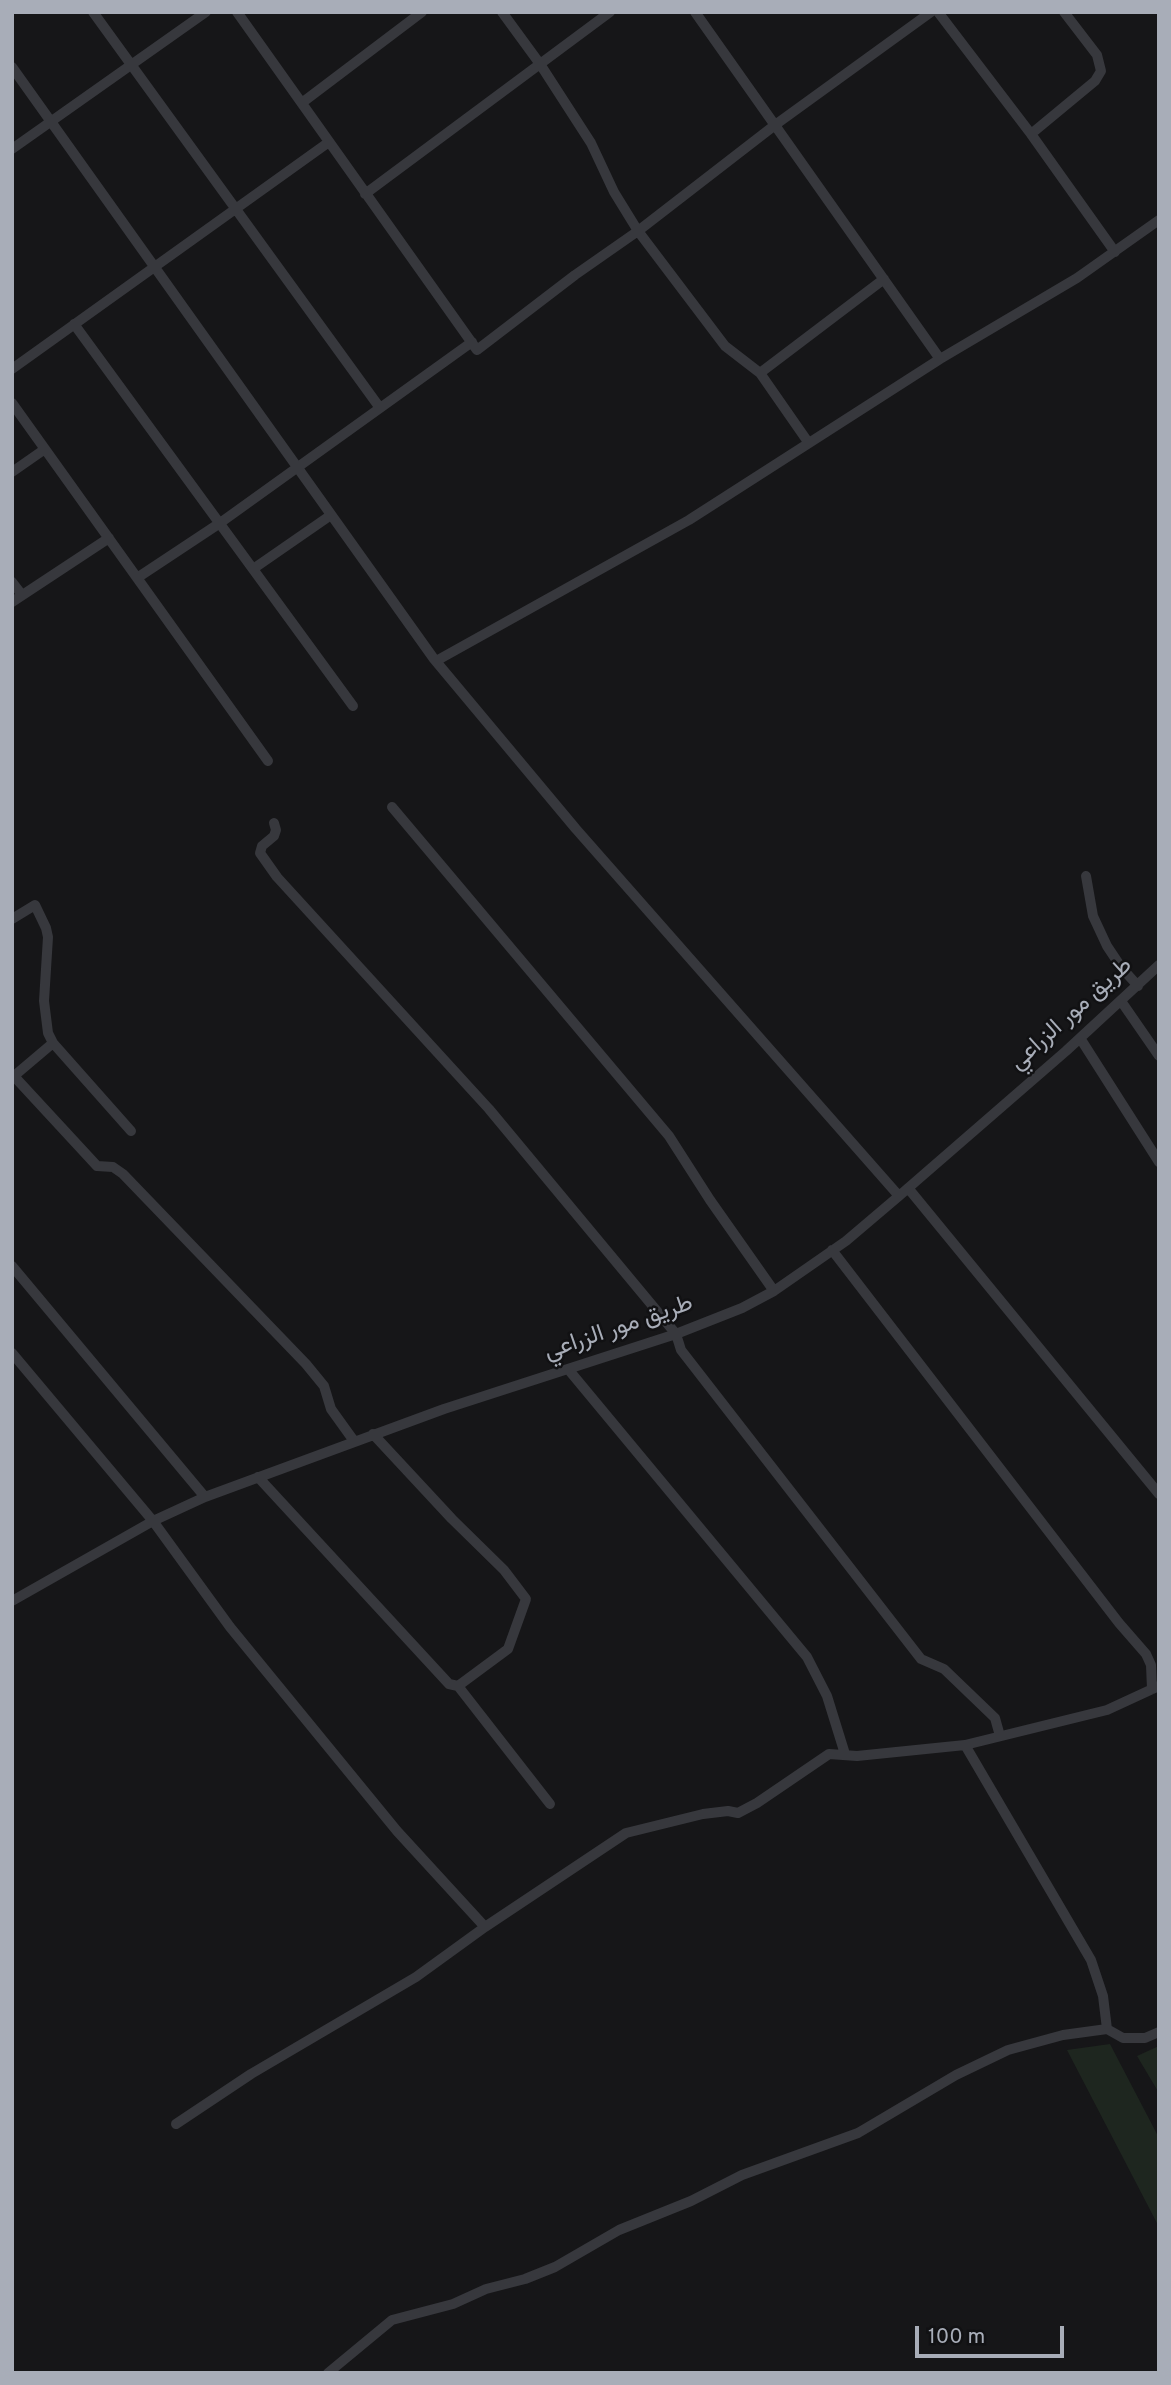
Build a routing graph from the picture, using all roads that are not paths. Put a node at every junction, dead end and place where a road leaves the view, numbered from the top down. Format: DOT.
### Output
graph roads {
  1 [pos="93,12"];
  2 [pos="206,12"];
  3 [pos="237,12"];
  4 [pos="422,12"];
  5 [pos="502,12"];
  6 [pos="610,12"];
  7 [pos="695,12"];
  8 [pos="930,12"];
  9 [pos="938,12"];
  10 [pos="1064,12"];
  11 [pos="540,64"];
  12 [pos="130,65"];
  13 [pos="12,67"];
  14 [pos="303,102"];
  15 [pos="50,121"];
  16 [pos="775,125"];
  17 [pos="1031,134"];
  18 [pos="329,142"];
  19 [pos="12,149"];
  20 [pos="365,194"];
  21 [pos="236,210"];
  22 [pos="1159,220"];
  23 [pos="638,231"];
  24 [pos="1115,252"];
  25 [pos="153,267"];
  26 [pos="884,279"];
  27 [pos="74,324"];
  28 [pos="472,342"];
  29 [pos="940,359"];
  30 [pos="12,369"];
  31 [pos="760,373"];
  32 [pos="12,403"];
  33 [pos="380,408"];
  34 [pos="808,442"];
  35 [pos="45,449"];
  36 [pos="297,468"];
  37 [pos="12,472"];
  38 [pos="331,514"];
  39 [pos="220,523"];
  40 [pos="109,538"];
  41 [pos="253,569"];
  42 [pos="137,578"];
  43 [pos="12,582"];
  44 [pos="17,599"];
  45 [pos="436,661"];
  46 [pos="353,706"];
  47 [pos="268,761"];
  48 [pos="392,807"];
  49 [pos="274,823"];
  50 [pos="1086,876"];
  51 [pos="12,919"];
  52 [pos="1159,965"];
  53 [pos="1138,986"];
  54 [pos="1121,1001"];
  55 [pos="1080,1038"];
  56 [pos="53,1043"];
  57 [pos="1159,1056"];
  58 [pos="13,1075"];
  59 [pos="131,1130"];
  60 [pos="1159,1161"];
  61 [pos="908,1188"];
  62 [pos="899,1196"];
  63 [pos="832,1250"];
  64 [pos="12,1266"];
  65 [pos="774,1291"];
  66 [pos="676,1334"];
  67 [pos="12,1353"];
  68 [pos="568,1369"];
  69 [pos="373,1434"];
  70 [pos="354,1441"];
  71 [pos="258,1477"];
  72 [pos="1159,1494"];
  73 [pos="205,1497"];
  74 [pos="153,1521"];
  75 [pos="12,1601"];
  76 [pos="458,1686"];
  77 [pos="1156,1688"];
  78 [pos="1000,1736"];
  79 [pos="965,1745"];
  80 [pos="845,1754"];
  81 [pos="550,1804"];
  82 [pos="485,1927"];
  83 [pos="1107,2029"];
  84 [pos="1159,2032"];
  85 [pos="176,2124"];
  86 [pos="328,2373"];
  1 -- 12 [label="street"];
  2 -- 12 [label="street"];
  3 -- 14 [label="street"];
  4 -- 14 [label="street"];
  5 -- 11 [label="street"];
  6 -- 11 [label="street"];
  7 -- 16 [label="street"];
  8 -- 16 [label="street"];
  9 -- 17 [label="street"];
  10 -- 17 [label="street"];
  11 -- 20 [label="street"];
  11 -- 23 [label="street"];
  12 -- 15 [label="street"];
  12 -- 21 [label="street"];
  13 -- 15 [label="street"];
  14 -- 18 [label="street"];
  15 -- 19 [label="street"];
  15 -- 25 [label="street"];
  16 -- 23 [label="street"];
  16 -- 26 [label="street"];
  17 -- 24 [label="street"];
  18 -- 20 [label="street"];
  18 -- 21 [label="street"];
  20 -- 28 [label="street"];
  21 -- 25 [label="street"];
  21 -- 33 [label="street"];
  22 -- 24 [label="street"];
  23 -- 28 [label="street"];
  23 -- 31 [label="street"];
  24 -- 29 [label="street"];
  25 -- 27 [label="street"];
  25 -- 36 [label="street"];
  26 -- 29 [label="street"];
  26 -- 31 [label="street"];
  27 -- 30 [label="street"];
  27 -- 39 [label="street"];
  28 -- 33 [label="street"];
  29 -- 34 [label="street"];
  31 -- 34 [label="street"];
  32 -- 35 [label="street"];
  33 -- 36 [label="street"];
  34 -- 45 [label="street"];
  35 -- 37 [label="street"];
  35 -- 40 [label="street"];
  36 -- 38 [label="street"];
  36 -- 39 [label="street"];
  38 -- 41 [label="street"];
  38 -- 45 [label="street"];
  39 -- 41 [label="street"];
  39 -- 42 [label="street"];
  40 -- 42 [label="street"];
  40 -- 44 [label="street"];
  41 -- 46 [label="street"];
  42 -- 47 [label="street"];
  43 -- 44 [label="street"];
  45 -- 62 [label="street"];
  48 -- 65 [label="street"];
  49 -- 66 [label="street"];
  50 -- 53 [label="street"];
  51 -- 56 [label="street"];
  52 -- 53 [label="street, طريق مور الزراعي"];
  53 -- 54 [label="street, طريق مور الزراعي"];
  54 -- 55 [label="street, طريق مور الزراعي"];
  54 -- 57 [label="street"];
  55 -- 60 [label="street"];
  55 -- 61 [label="street, طريق مور الزراعي"];
  56 -- 58 [label="street"];
  56 -- 59 [label="street"];
  58 -- 70 [label="street"];
  61 -- 62 [label="street, طريق مور الزراعي"];
  61 -- 72 [label="street"];
  62 -- 63 [label="street, طريق مور الزراعي"];
  63 -- 65 [label="street, طريق مور الزراعي"];
  63 -- 77 [label="street"];
  64 -- 73 [label="street"];
  65 -- 66 [label="street, طريق مور الزراعي"];
  66 -- 68 [label="street, طريق مور الزراعي"];
  66 -- 78 [label="street"];
  67 -- 74 [label="street"];
  68 -- 69 [label="street, طريق مور الزراعي"];
  68 -- 80 [label="street"];
  69 -- 70 [label="street, طريق مور الزراعي"];
  69 -- 76 [label="street"];
  70 -- 71 [label="street, طريق مور الزراعي"];
  71 -- 73 [label="street, طريق مور الزراعي"];
  71 -- 76 [label="street"];
  73 -- 74 [label="street, طريق مور الزراعي"];
  74 -- 75 [label="street, طريق مور الزراعي"];
  74 -- 82 [label="street"];
  76 -- 81 [label="street"];
  77 -- 78 [label="street"];
  78 -- 79 [label="street"];
  79 -- 80 [label="street"];
  79 -- 83 [label="street"];
  80 -- 82 [label="street"];
  82 -- 85 [label="street"];
  83 -- 84 [label="street"];
  83 -- 86 [label="street"];
}
